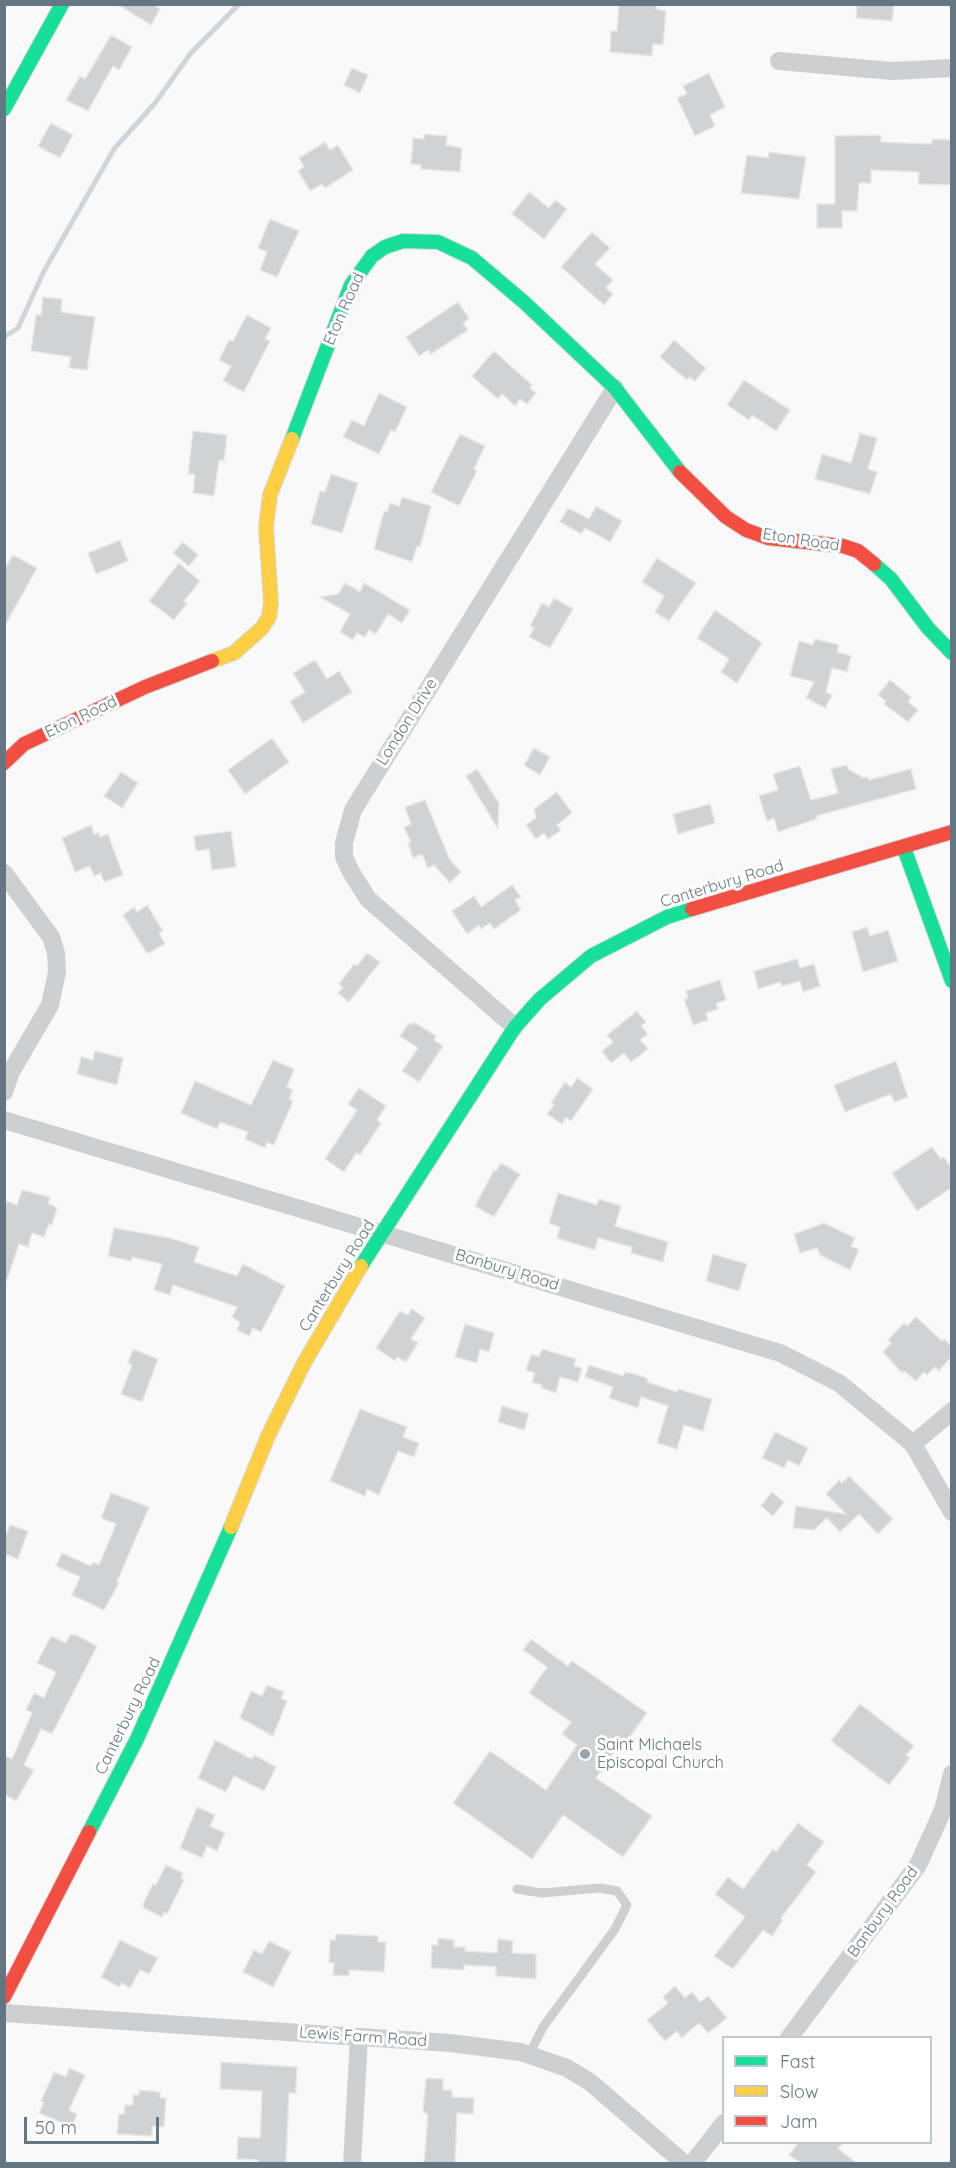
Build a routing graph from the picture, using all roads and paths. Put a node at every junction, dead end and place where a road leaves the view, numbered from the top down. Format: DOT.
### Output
graph roads {
  1 [pos="62,4"];
  2 [pos="779,61"];
  3 [pos="951,68"];
  4 [pos="4,109"];
  5 [pos="615,388"];
  6 [pos="951,653"];
  7 [pos="4,763"];
  8 [pos="951,832"];
  9 [pos="904,848"];
  10 [pos="4,873"];
  11 [pos="951,981"];
  12 [pos="515,1027"];
  13 [pos="4,1092"];
  14 [pos="4,1120"];
  15 [pos="383,1232"];
  16 [pos="951,1412"];
  17 [pos="913,1444"];
  18 [pos="951,1512"];
  19 [pos="951,1774"];
  20 [pos="947,1812"];
  21 [pos="517,1889"];
  22 [pos="4,1996"];
  23 [pos="4,2013"];
  24 [pos="790,2036"];
  25 [pos="359,2037"];
  26 [pos="529,2055"];
  27 [pos="722,2124"];
  28 [pos="352,2163"];
  29 [pos="685,2163"];
  30 [pos="692,2163"];
  1 -- 4 [label="street"];
  2 -- 3 [label="street"];
  5 -- 6 [label="street, Eton Road"];
  5 -- 7 [label="street, Eton Road"];
  5 -- 12 [label="street, London Drive"];
  8 -- 9 [label="street, Canterbury Road"];
  9 -- 11 [label="street"];
  9 -- 12 [label="street, Canterbury Road"];
  10 -- 13 [label="street"];
  12 -- 15 [label="street, Canterbury Road"];
  14 -- 15 [label="street, Banbury Road"];
  15 -- 17 [label="street, Banbury Road"];
  15 -- 22 [label="street, Canterbury Road"];
  16 -- 17 [label="street"];
  17 -- 18 [label="street, Banbury Road"];
  19 -- 20 [label="street, Banbury Road"];
  20 -- 24 [label="street, Banbury Road"];
  21 -- 26 [label="lane"];
  23 -- 25 [label="street, Lewis Farm Road"];
  25 -- 26 [label="street, Lewis Farm Road"];
  25 -- 28 [label="street"];
  26 -- 29 [label="street, Lewis Farm Road"];
  27 -- 30 [label="street"];
}
